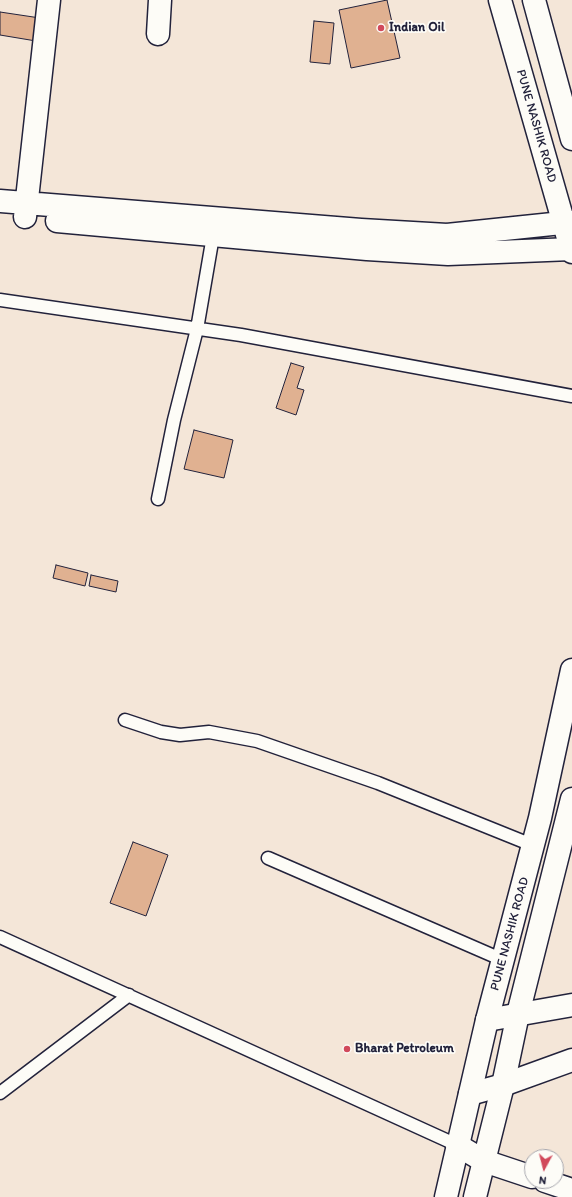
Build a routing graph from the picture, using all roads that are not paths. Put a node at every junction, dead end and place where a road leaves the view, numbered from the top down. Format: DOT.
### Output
graph roads {
  1 [pos="49,0"];
  2 [pos="160,0"];
  3 [pos="500,0"];
  4 [pos="534,0"];
  5 [pos="158,34"];
  6 [pos="572,139"];
  7 [pos="0,201"];
  8 [pos="25,210"];
  9 [pos="0,216"];
  10 [pos="568,222"];
  11 [pos="213,236"];
  12 [pos="572,250"];
  13 [pos="0,300"];
  14 [pos="197,329"];
  15 [pos="572,396"];
  16 [pos="158,499"];
  17 [pos="572,670"];
  18 [pos="125,720"];
  19 [pos="572,799"];
  20 [pos="532,845"];
  21 [pos="268,858"];
  22 [pos="0,937"];
  23 [pos="503,960"];
  24 [pos="129,995"];
  25 [pos="572,1004"];
  26 [pos="518,1014"];
  27 [pos="487,1020"];
  28 [pos="572,1060"];
  29 [pos="503,1085"];
  30 [pos="0,1093"];
  31 [pos="470,1094"];
  32 [pos="457,1145"];
  33 [pos="484,1161"];
  34 [pos="524,1174"];
  35 [pos="446,1197"];
  36 [pos="475,1197"];
  1 -- 8 [label="main road"];
  2 -- 5 [label="main road"];
  3 -- 10 [label="main road, PUNE NASHIK ROAD"];
  4 -- 6 [label="main road"];
  7 -- 8 [label="main road"];
  8 -- 9 [label="main road"];
  8 -- 10 [label="main road"];
  8 -- 11 [label="main road"];
  10 -- 12 [label="main road, PUNE NASHIK ROAD"];
  11 -- 12 [label="main road"];
  11 -- 14 [label="lane"];
  13 -- 14 [label="lane"];
  14 -- 15 [label="lane"];
  14 -- 16 [label="lane"];
  17 -- 20 [label="main road, PUNE NASHIK ROAD"];
  18 -- 20 [label="lane"];
  19 -- 26 [label="main road, PUNE NASHIK ROAD"];
  20 -- 23 [label="main road, PUNE NASHIK ROAD"];
  21 -- 23 [label="lane"];
  22 -- 24 [label="lane"];
  23 -- 27 [label="main road, PUNE NASHIK ROAD"];
  24 -- 30 [label="lane"];
  24 -- 32 [label="lane"];
  25 -- 26 [label="main road"];
  26 -- 27 [label="main road"];
  26 -- 29 [label="main road, PUNE NASHIK ROAD"];
  27 -- 31 [label="main road, PUNE NASHIK ROAD"];
  28 -- 29 [label="main road"];
  29 -- 31 [label="main road"];
  29 -- 33 [label="main road, PUNE NASHIK ROAD"];
  31 -- 32 [label="main road, PUNE NASHIK ROAD"];
  32 -- 33 [label="main road"];
  32 -- 35 [label="main road, PUNE NASHIK ROAD"];
  33 -- 34 [label="main road"];
  33 -- 36 [label="main road, PUNE NASHIK ROAD"];
}
